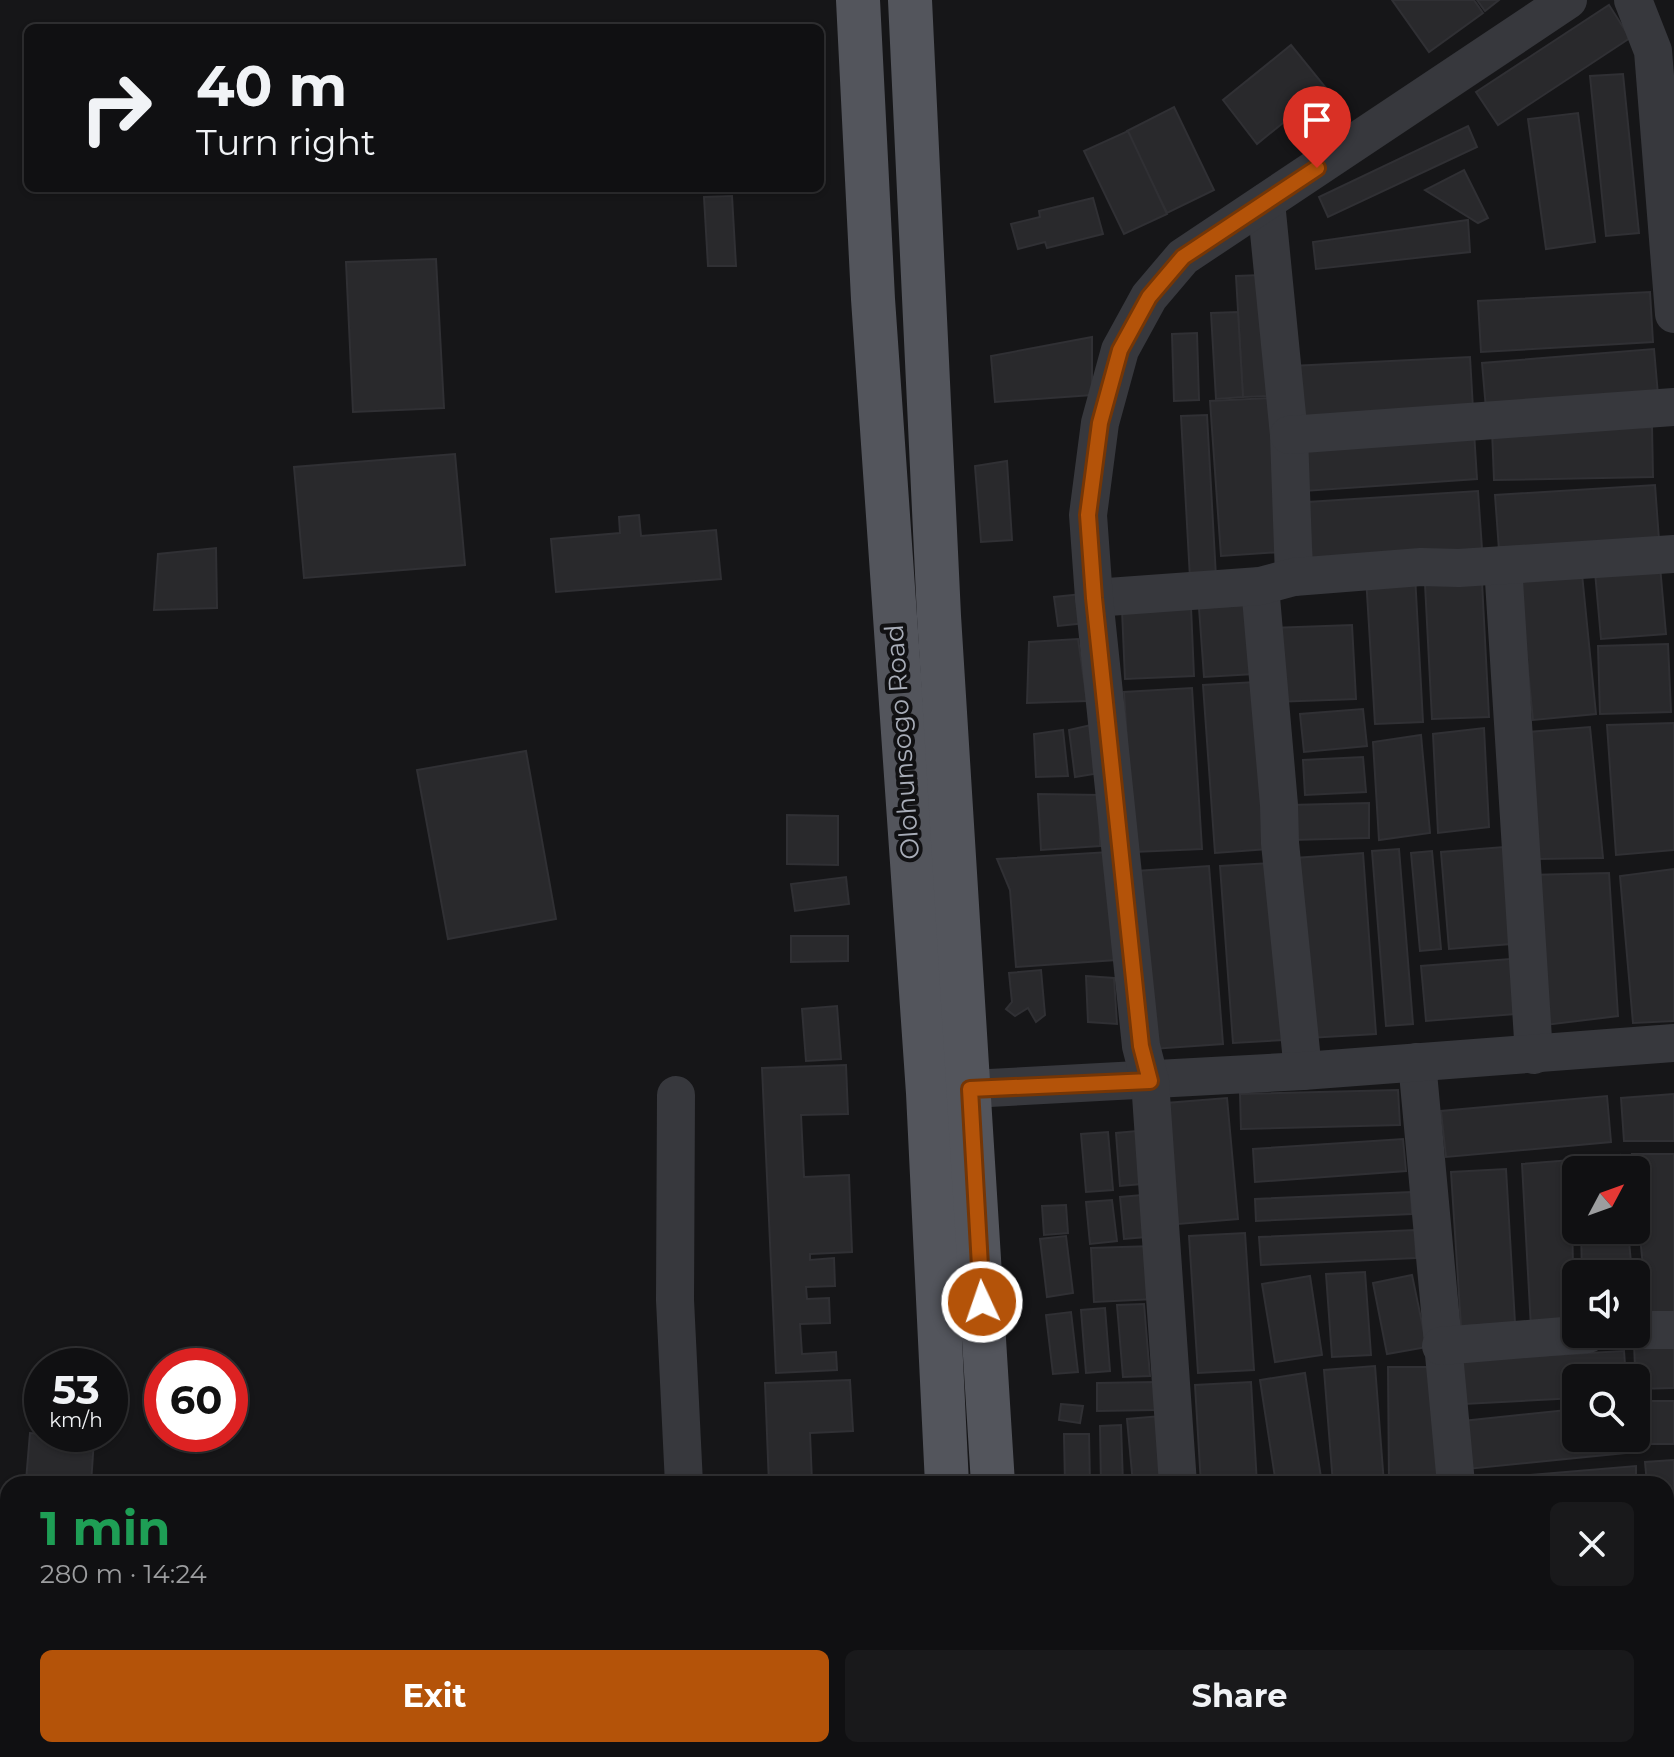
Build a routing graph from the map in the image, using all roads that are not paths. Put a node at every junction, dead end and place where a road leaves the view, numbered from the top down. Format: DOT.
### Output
graph roads {
  1 [pos="858,0"];
  2 [pos="910,0"];
  3 [pos="1568,0"];
  4 [pos="1633,0"];
  5 [pos="1663,50"];
  6 [pos="1266,202"];
  7 [pos="1674,314"];
  8 [pos="1674,407"];
  9 [pos="1289,435"];
  10 [pos="1674,554"];
  11 [pos="1503,565"];
  12 [pos="1277,582"];
  13 [pos="1094,598"];
  14 [pos="939,616"];
  15 [pos="893,622"];
  16 [pos="1674,1043"];
  17 [pos="1534,1055"];
  18 [pos="1417,1062"];
  19 [pos="1303,1071"];
  20 [pos="1150,1081"];
  21 [pos="970,1089"];
  22 [pos="676,1095"];
  23 [pos="1650,1330"];
  24 [pos="1674,1330"];
  25 [pos="1562,1336"];
  26 [pos="1441,1346"];
  27 [pos="684,1476"];
  28 [pos="947,1476"];
  29 [pos="993,1476"];
  30 [pos="1177,1476"];
  31 [pos="1455,1476"];
  1 -- 15 [label="main road, Olohunsogo Road"];
  2 -- 14 [label="main road, Olohunsogo Road"];
  3 -- 6 [label="street"];
  4 -- 5 [label="street"];
  5 -- 7 [label="street"];
  6 -- 9 [label="street"];
  6 -- 13 [label="street"];
  8 -- 9 [label="street"];
  9 -- 12 [label="street"];
  10 -- 11 [label="street"];
  11 -- 12 [label="street"];
  11 -- 17 [label="street"];
  12 -- 13 [label="street"];
  12 -- 19 [label="street"];
  13 -- 20 [label="street"];
  14 -- 15 [label="main road"];
  14 -- 21 [label="main road, Olohunsogo Road"];
  15 -- 28 [label="main road, Olohunsogo Road"];
  16 -- 17 [label="street"];
  17 -- 18 [label="street"];
  18 -- 19 [label="street"];
  18 -- 26 [label="street"];
  19 -- 20 [label="street"];
  20 -- 21 [label="street"];
  20 -- 30 [label="street"];
  21 -- 29 [label="main road, Olohunsogo Road"];
  22 -- 27 [label="street"];
  23 -- 24 [label="street"];
  25 -- 26 [label="street"];
  26 -- 31 [label="street"];
}
